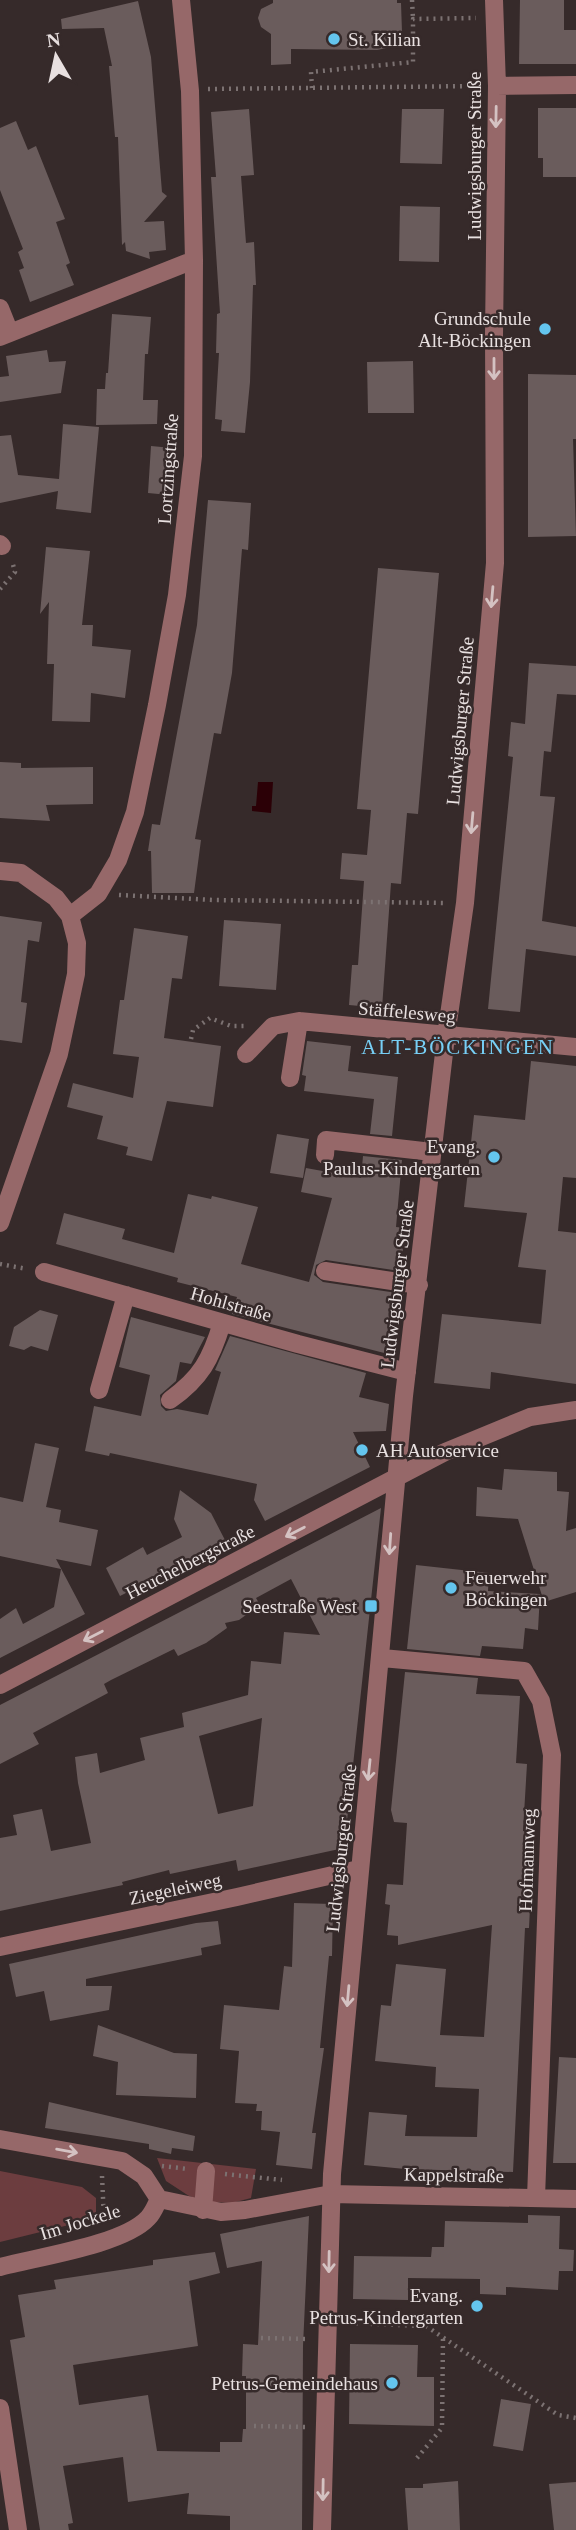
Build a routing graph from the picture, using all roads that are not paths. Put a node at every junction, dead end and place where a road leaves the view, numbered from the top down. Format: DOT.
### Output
graph roads {
  1 [pos="181,0"];
  2 [pos="495,0"];
  3 [pos="576,85"];
  4 [pos="497,86"];
  5 [pos="194,260"];
  6 [pos="0,308"];
  7 [pos="5,335"];
  8 [pos="0,871"];
  9 [pos="70,916"];
  10 [pos="299,1021"];
  11 [pos="446,1036"];
  12 [pos="576,1047"];
  13 [pos="246,1054"];
  14 [pos="290,1079"];
  15 [pos="432,1152"];
  16 [pos="325,1155"];
  17 [pos="0,1223"];
  18 [pos="325,1271"];
  19 [pos="44,1272"];
  20 [pos="419,1285"];
  21 [pos="126,1295"];
  22 [pos="222,1323"];
  23 [pos="407,1373"];
  24 [pos="99,1390"];
  25 [pos="170,1400"];
  26 [pos="576,1410"];
  27 [pos="398,1476"];
  28 [pos="382,1658"];
  29 [pos="0,1685"];
  30 [pos="359,1869"];
  31 [pos="0,1947"];
  32 [pos="0,2139"];
  33 [pos="206,2171"];
  34 [pos="331,2194"];
  35 [pos="536,2198"];
  36 [pos="159,2199"];
  37 [pos="576,2199"];
  38 [pos="203,2210"];
  39 [pos="0,2267"];
  40 [pos="0,2408"];
  41 [pos="18,2530"];
  42 [pos="322,2530"];
  1 -- 5 [label="street, Lortzingstraße"];
  2 -- 4 [label="street, Ludwigsburger Straße"];
  3 -- 4 [label="street"];
  4 -- 11 [label="street, Ludwigsburger Straße, one-way"];
  5 -- 7 [label="street"];
  5 -- 9 [label="street, Lortzingstraße"];
  6 -- 7 [label="street"];
  8 -- 9 [label="street"];
  9 -- 17 [label="street"];
  10 -- 11 [label="street, Stäffelesweg"];
  10 -- 13 [label="street, Stäffelesweg"];
  10 -- 14 [label="street"];
  11 -- 12 [label="street, Stäffelesweg"];
  11 -- 15 [label="street, Ludwigsburger Straße"];
  15 -- 16 [label="street"];
  15 -- 20 [label="street, Ludwigsburger Straße"];
  18 -- 20 [label="street"];
  19 -- 21 [label="street, Hohlstraße"];
  20 -- 23 [label="street, Ludwigsburger Straße"];
  21 -- 22 [label="street, Hohlstraße"];
  21 -- 24 [label="street"];
  22 -- 23 [label="street, Hohlstraße"];
  22 -- 25 [label="street"];
  23 -- 27 [label="street, Ludwigsburger Straße"];
  26 -- 27 [label="street"];
  27 -- 28 [label="street, Ludwigsburger Straße, one-way"];
  27 -- 29 [label="street, Heuchelbergstraße, one-way"];
  28 -- 30 [label="street, Ludwigsburger Straße, one-way"];
  28 -- 35 [label="street, Hofmannweg"];
  30 -- 31 [label="street, Ziegeleiweg"];
  30 -- 34 [label="street, Ludwigsburger Straße, one-way"];
  32 -- 36 [label="street, one-way"];
  33 -- 38 [label="street"];
  34 -- 35 [label="street, Kappelstraße"];
  34 -- 38 [label="street, Kappelstraße"];
  34 -- 42 [label="street, Ludwigsburger Straße, one-way"];
  35 -- 37 [label="street, Kappelstraße"];
  36 -- 38 [label="street, Kappelstraße"];
  36 -- 39 [label="street, Im Jockele"];
  40 -- 41 [label="street"];
}
